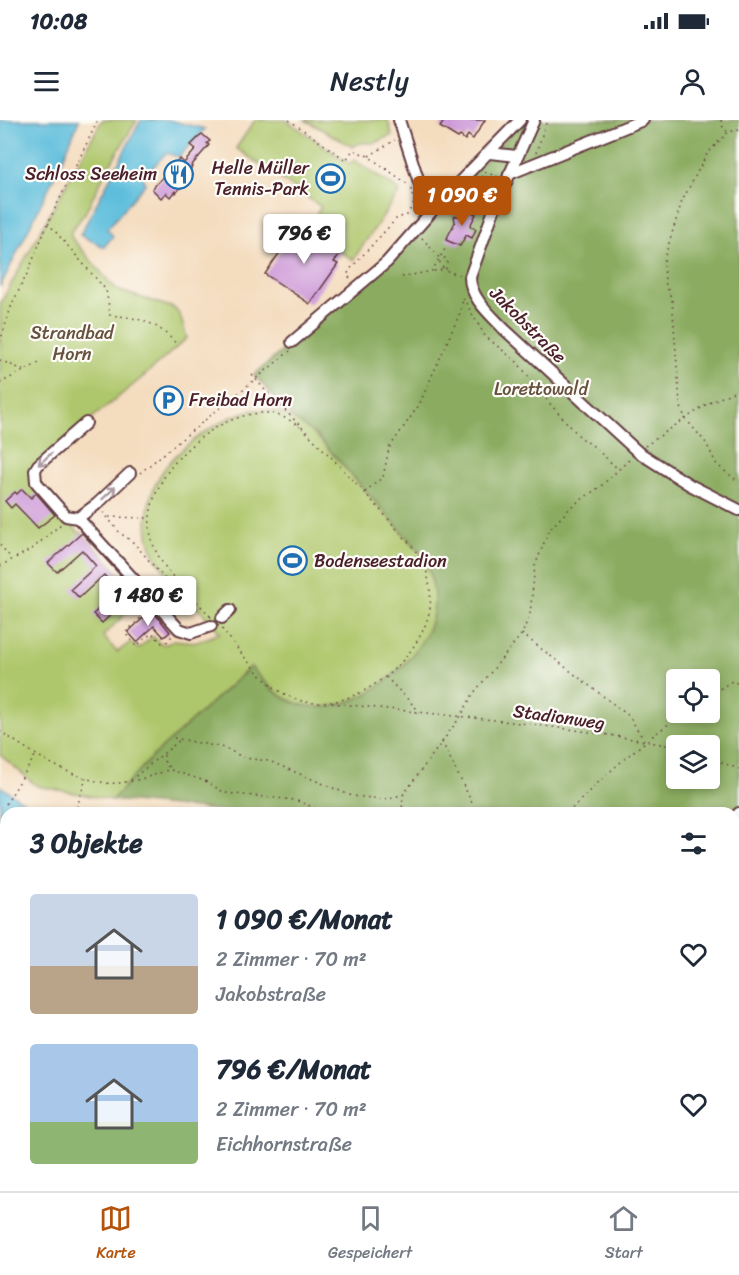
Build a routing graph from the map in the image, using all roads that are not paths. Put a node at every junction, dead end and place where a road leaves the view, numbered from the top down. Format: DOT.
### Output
graph roads {
  1 [pos="399,120"];
  2 [pos="520,120"];
  3 [pos="534,120"];
  4 [pos="644,120"];
  5 [pos="490,153"];
  6 [pos="517,156"];
  7 [pos="507,178"];
  8 [pos="439,203"];
  9 [pos="293,344"];
  10 [pos="86,423"];
  11 [pos="134,474"];
  12 [pos="739,510"];
  13 [pos="74,518"];
  14 [pos="230,609"];
  1 -- 8 [label="street"];
  2 -- 5 [label="street"];
  3 -- 6 [label="street, Jakobstraße"];
  4 -- 7 [label="street"];
  5 -- 6 [label="street"];
  5 -- 8 [label="street"];
  6 -- 7 [label="street, Jakobstraße"];
  7 -- 12 [label="street, Jakobstraße"];
  8 -- 9 [label="street"];
  10 -- 13 [label="street, one-way"];
  13 -- 11 [label="street, one-way"];
  13 -- 14 [label="street"];
}
